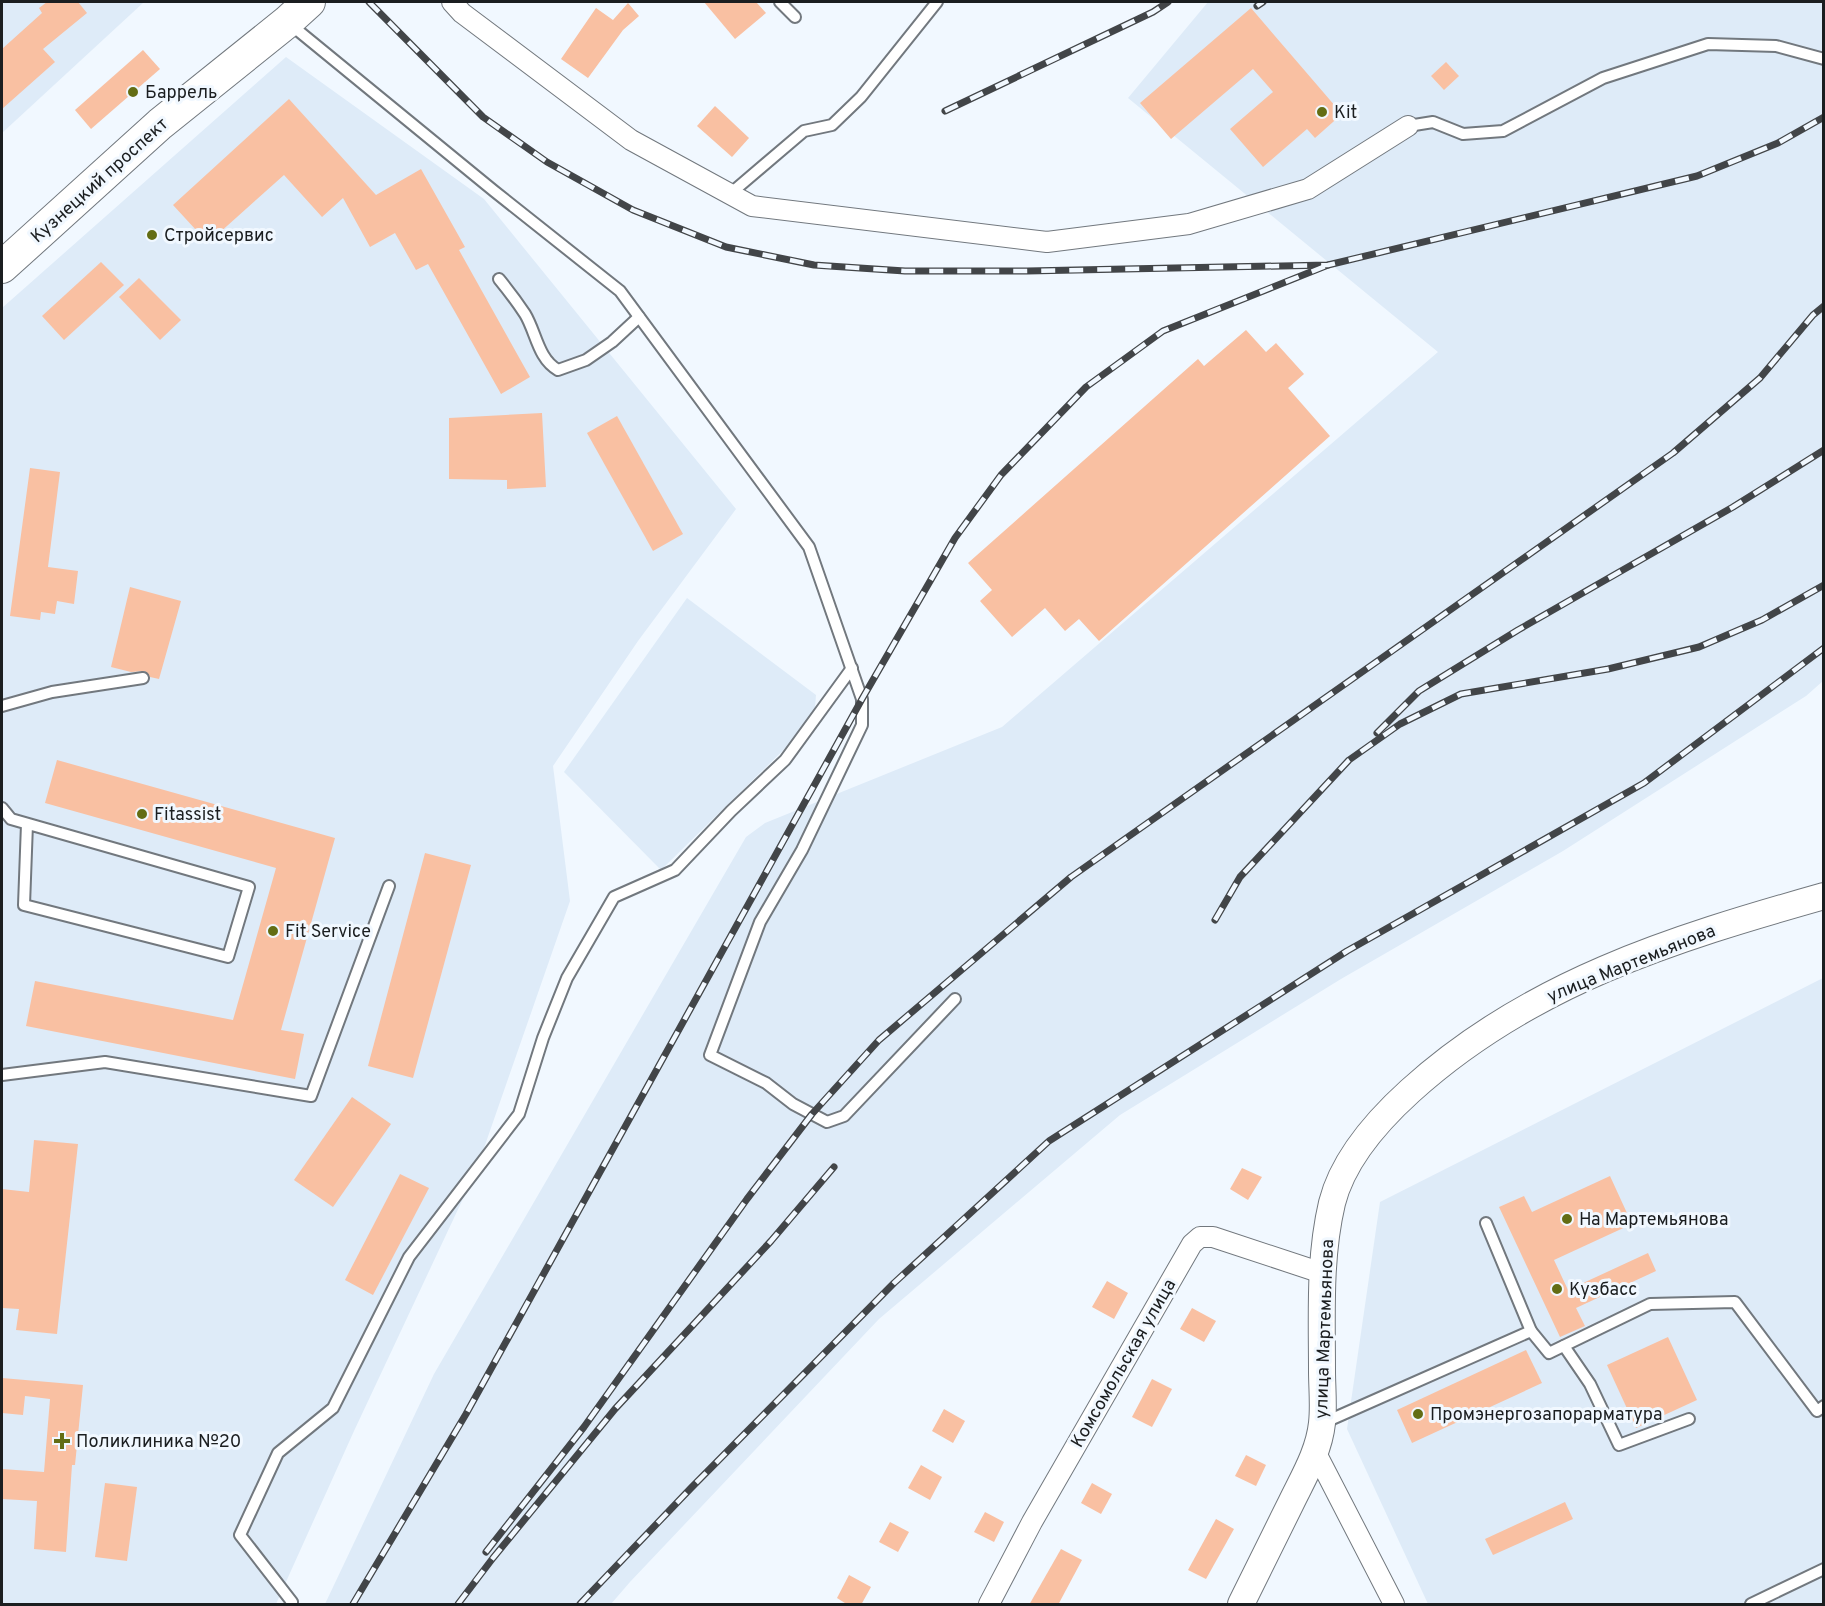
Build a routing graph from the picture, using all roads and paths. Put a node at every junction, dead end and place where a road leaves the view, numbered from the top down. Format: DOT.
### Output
graph roads {
  1 [pos="452,2"];
  2 [pos="780,2"];
  3 [pos="937,2"];
  4 [pos="298,12"];
  5 [pos="795,17"];
  6 [pos="1824,59"];
  7 [pos="1408,126"];
  8 [pos="730,194"];
  9 [pos="2,267"];
  10 [pos="500,279"];
  11 [pos="639,317"];
  12 [pos="852,668"];
  13 [pos="143,678"];
  14 [pos="2,706"];
  15 [pos="2,808"];
  16 [pos="27,824"];
  17 [pos="389,886"];
  18 [pos="1824,896"];
  19 [pos="955,999"];
  20 [pos="2,1075"];
  21 [pos="1486,1223"];
  22 [pos="1322,1273"];
  23 [pos="1531,1331"];
  24 [pos="1564,1346"];
  25 [pos="1821,1412"];
  26 [pos="1689,1419"];
  27 [pos="1322,1423"];
  28 [pos="1316,1453"];
  29 [pos="1824,1569"];
  30 [pos="291,1605"];
  31 [pos="989,1605"];
  32 [pos="1241,1605"];
  33 [pos="1394,1605"];
  34 [pos="1751,1605"];
  1 -- 8 [label="street"];
  2 -- 5 [label="lane"];
  3 -- 8 [label="lane"];
  4 -- 9 [label="main road, Кузнецкий проспект"];
  4 -- 11 [label="lane"];
  6 -- 7 [label="lane"];
  7 -- 8 [label="street"];
  10 -- 11 [label="lane"];
  11 -- 12 [label="lane"];
  12 -- 19 [label="lane"];
  12 -- 30 [label="lane"];
  13 -- 14 [label="lane"];
  15 -- 16 [label="lane"];
  16 -- 16 [label="lane"];
  17 -- 20 [label="lane"];
  18 -- 22 [label="street, улица Мартемьянова"];
  21 -- 23 [label="lane"];
  22 -- 27 [label="street, улица Мартемьянова"];
  22 -- 31 [label="street, Комсомольская улица"];
  23 -- 24 [label="lane"];
  23 -- 27 [label="lane"];
  24 -- 25 [label="lane"];
  24 -- 26 [label="lane"];
  27 -- 28 [label="street, улица Мартемьянова"];
  28 -- 32 [label="street, улица Мартемьянова"];
  28 -- 33 [label="street"];
  29 -- 34 [label="lane"];
}
